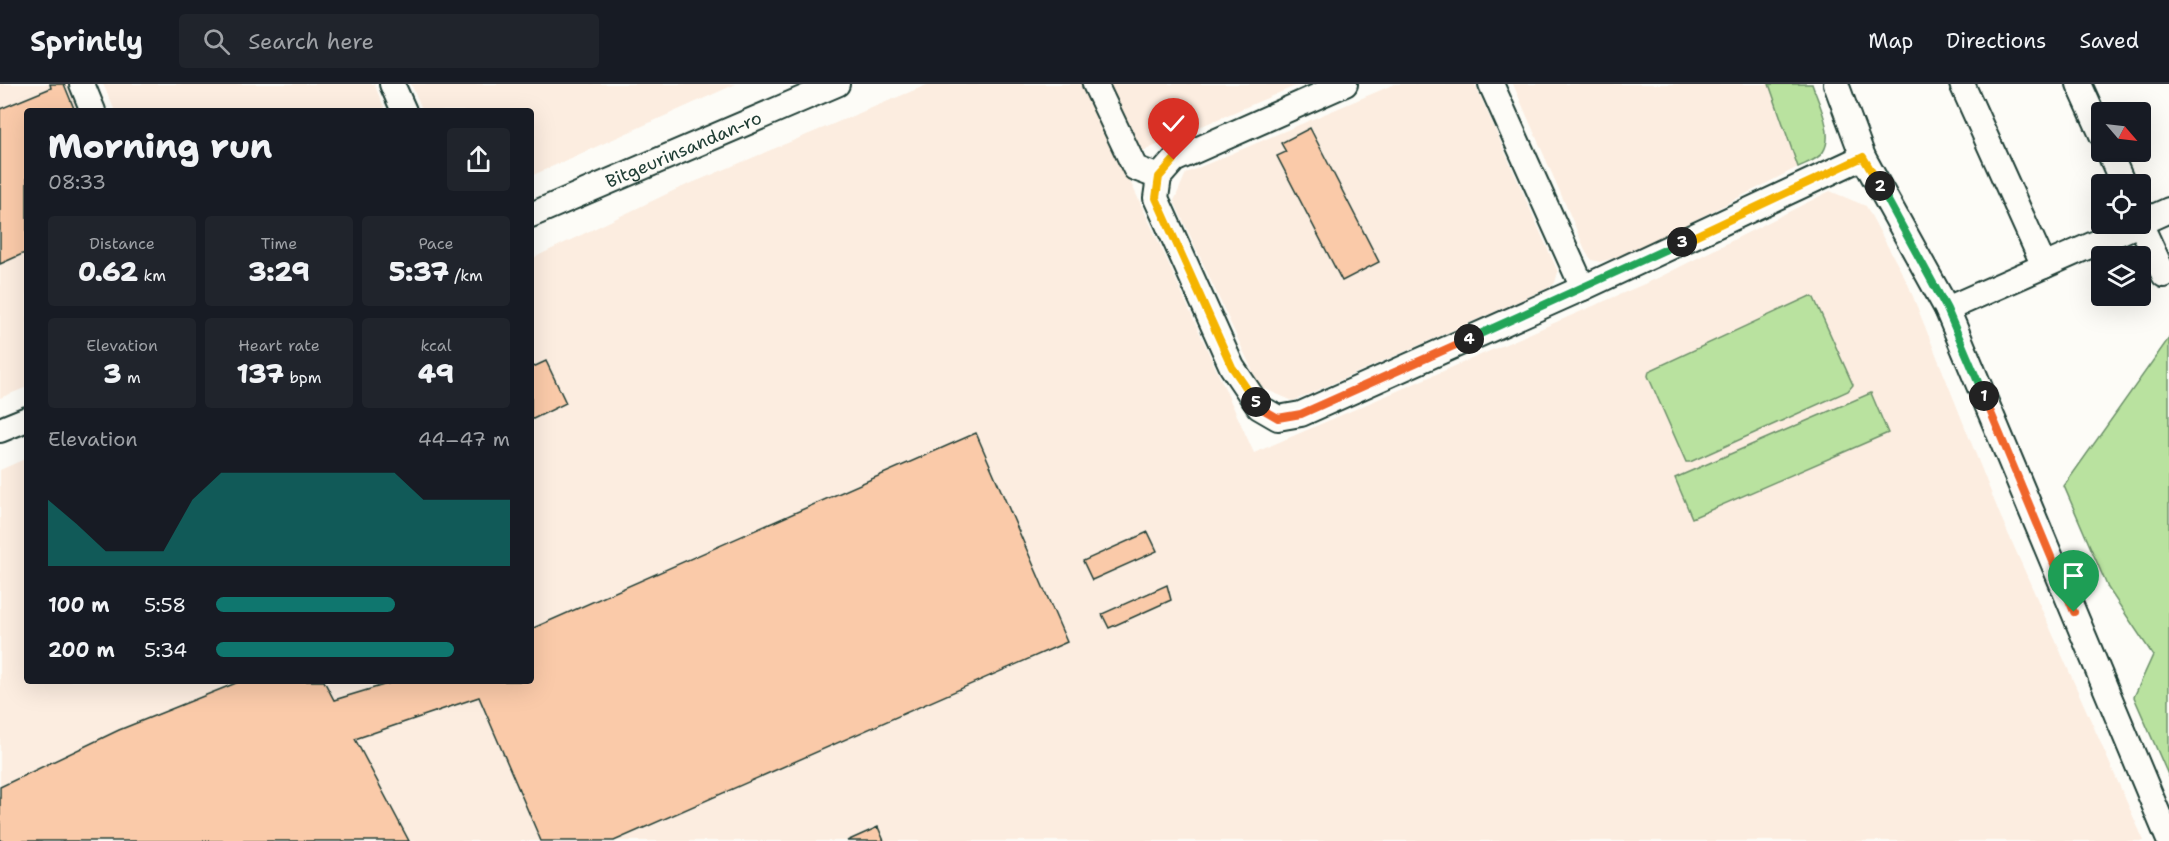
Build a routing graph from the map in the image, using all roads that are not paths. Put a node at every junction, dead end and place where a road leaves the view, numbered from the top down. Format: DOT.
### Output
graph roads {
  1 [pos="82,84"];
  2 [pos="392,84"];
  3 [pos="837,84"];
  4 [pos="1095,84"];
  5 [pos="1345,84"];
  6 [pos="1491,84"];
  7 [pos="1836,84"];
  8 [pos="1962,84"];
  9 [pos="2079,84"];
  10 [pos="92,108"];
  11 [pos="403,108"];
  12 [pos="2091,111"];
  13 [pos="1863,157"];
  14 [pos="1159,177"];
  15 [pos="2169,210"];
  16 [pos="534,214"];
  17 [pos="2151,218"];
  18 [pos="2115,234"];
  19 [pos="2145,234"];
  20 [pos="2044,266"];
  21 [pos="2164,275"];
  22 [pos="1583,288"];
  23 [pos="1947,309"];
  24 [pos="24,420"];
  25 [pos="0,430"];
  26 [pos="2169,840"];
  1 -- 10 [label="street"];
  2 -- 11 [label="street"];
  3 -- 16 [label="street, Bitgeurinsandan-ro"];
  4 -- 14 [label="street"];
  5 -- 14 [label="street"];
  6 -- 22 [label="street"];
  7 -- 13 [label="street"];
  8 -- 20 [label="street"];
  9 -- 12 [label="street"];
  13 -- 22 [label="street"];
  13 -- 23 [label="street"];
  14 -- 22 [label="street"];
  15 -- 17 [label="street"];
  18 -- 20 [label="street"];
  19 -- 21 [label="street"];
  20 -- 23 [label="street"];
  23 -- 26 [label="street"];
  24 -- 25 [label="street"];
}
